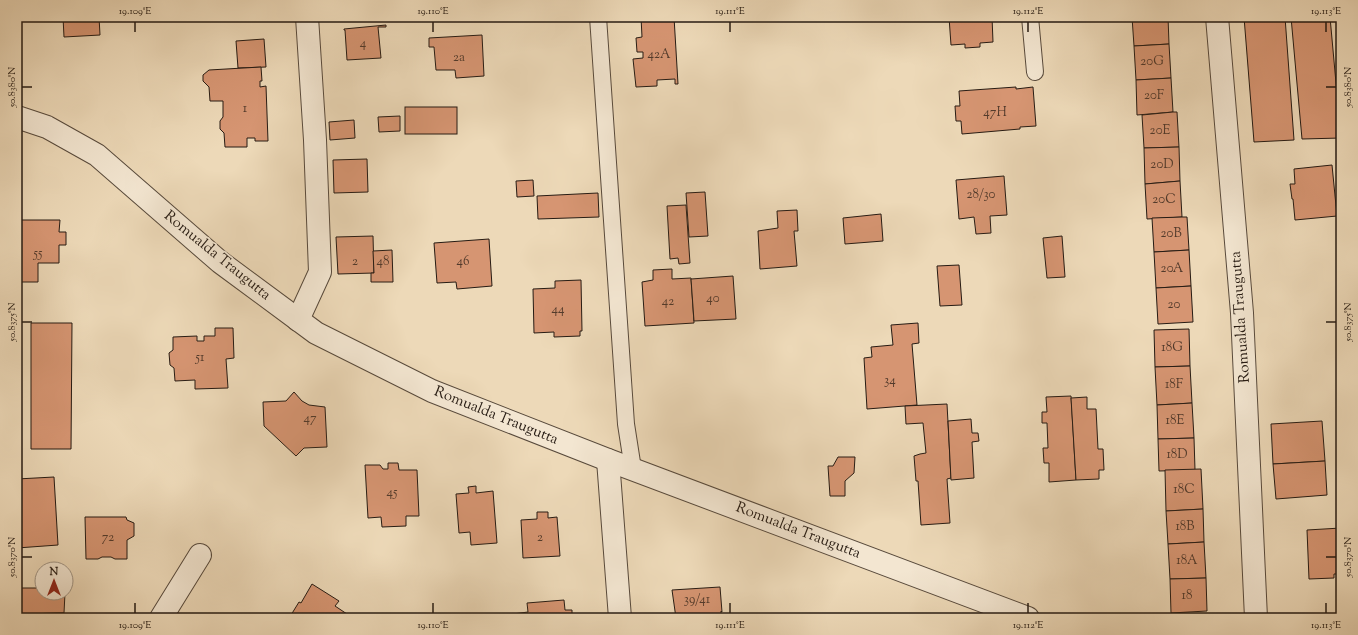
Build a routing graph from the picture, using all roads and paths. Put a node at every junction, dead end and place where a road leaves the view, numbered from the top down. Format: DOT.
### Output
graph roads {
  1 [pos="306,17"];
  2 [pos="598,17"];
  3 [pos="1030,17"];
  4 [pos="1217,17"];
  5 [pos="1035,72"];
  6 [pos="17,117"];
  7 [pos="298,320"];
  8 [pos="608,460"];
  9 [pos="633,469"];
  10 [pos="200,555"];
  11 [pos="161,618"];
  12 [pos="620,618"];
  13 [pos="1028,618"];
  14 [pos="1256,618"];
  1 -- 7 [label="street"];
  2 -- 9 [label="lane"];
  3 -- 5 [label="lane"];
  4 -- 14 [label="street, Romualda Traugutta"];
  6 -- 7 [label="street, Romualda Traugutta"];
  7 -- 8 [label="street, Romualda Traugutta"];
  8 -- 9 [label="street, Romualda Traugutta"];
  8 -- 12 [label="street"];
  9 -- 13 [label="street, Romualda Traugutta"];
  10 -- 11 [label="street"];
}
